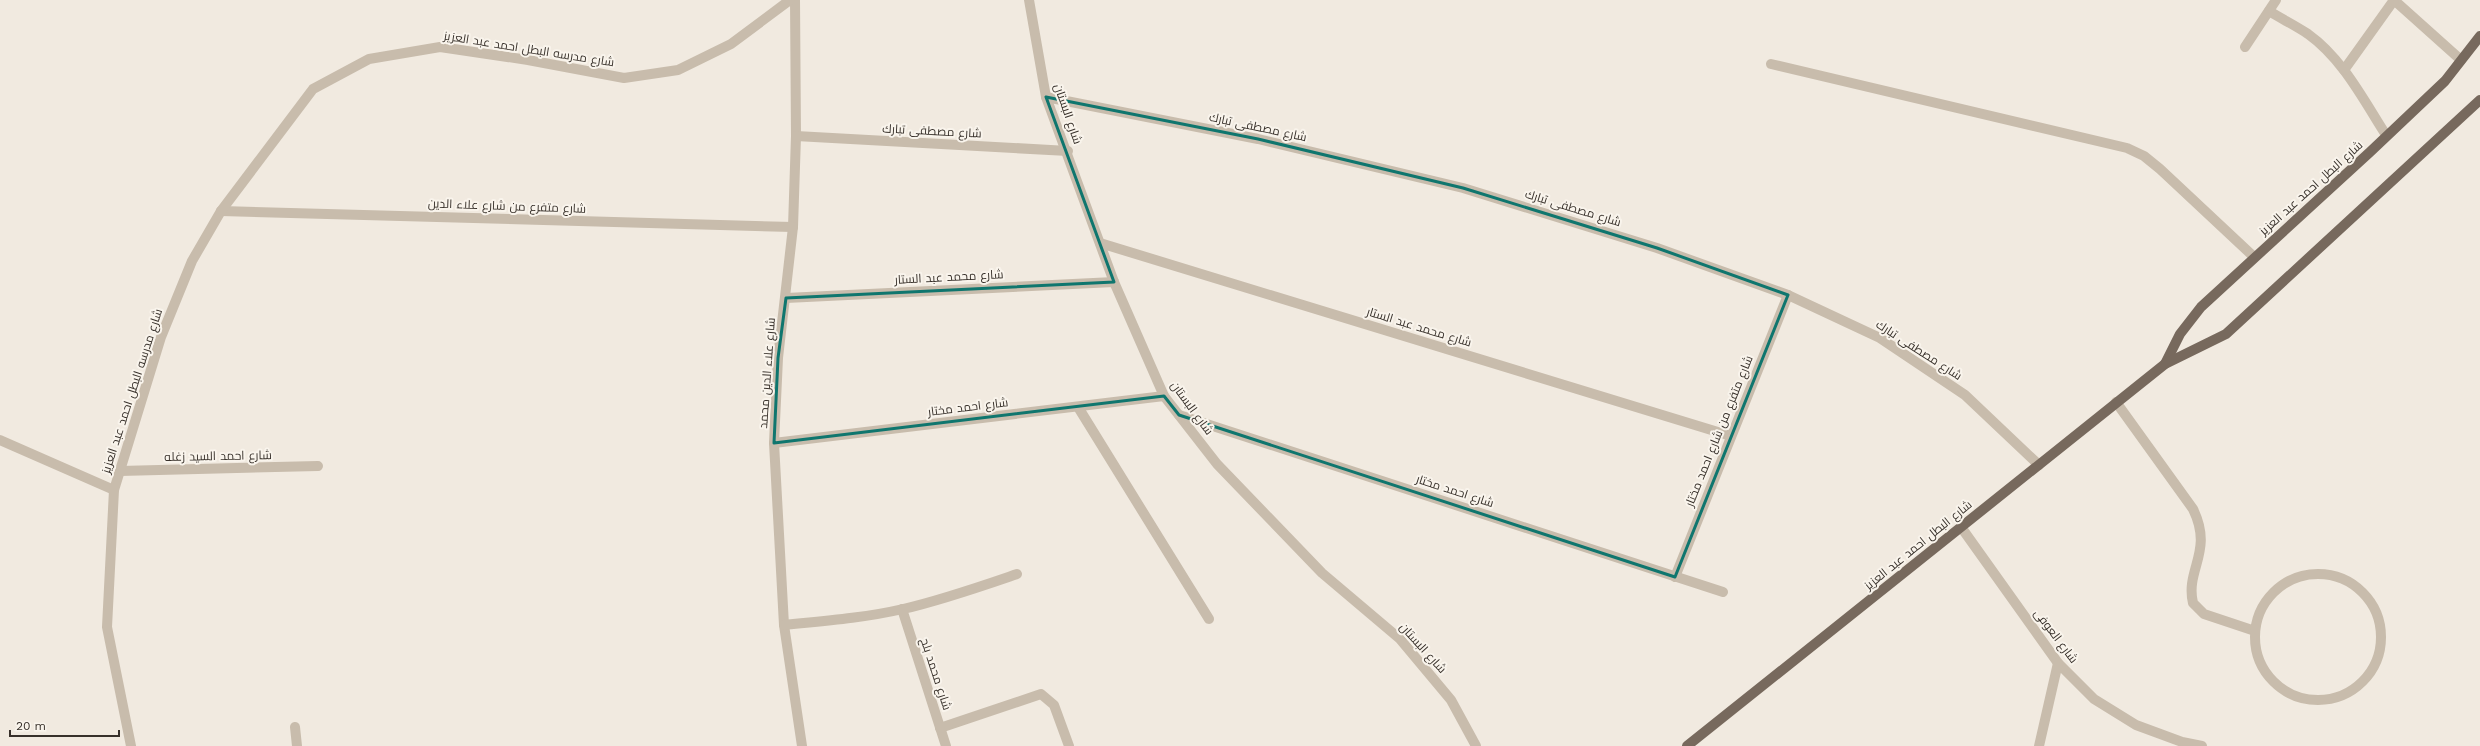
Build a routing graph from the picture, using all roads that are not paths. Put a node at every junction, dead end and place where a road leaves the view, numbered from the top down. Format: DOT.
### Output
graph roads {
  1 [pos="790,0"];
  2 [pos="795,0"];
  3 [pos="1030,0"];
  4 [pos="2276,0"];
  5 [pos="2394,0"];
  6 [pos="2269,11"];
  7 [pos="2480,36"];
  8 [pos="2245,48"];
  9 [pos="2461,60"];
  10 [pos="1771,64"];
  11 [pos="2344,70"];
  12 [pos="1046,97"];
  13 [pos="2480,100"];
  14 [pos="796,136"];
  15 [pos="2386,136"];
  16 [pos="1068,151"];
  17 [pos="221,211"];
  18 [pos="793,227"];
  19 [pos="1100,243"];
  20 [pos="2254,257"];
  21 [pos="1114,282"];
  22 [pos="1788,295"];
  23 [pos="786,298"];
  24 [pos="2165,364"];
  25 [pos="1164,396"];
  26 [pos="2116,402"];
  27 [pos="1078,407"];
  28 [pos="1178,414"];
  29 [pos="1731,436"];
  30 [pos="0,440"];
  31 [pos="774,443"];
  32 [pos="2040,464"];
  33 [pos="318,466"];
  34 [pos="120,471"];
  35 [pos="114,490"];
  36 [pos="1961,527"];
  37 [pos="1017,574"];
  38 [pos="1675,577"];
  39 [pos="1723,592"];
  40 [pos="902,609"];
  41 [pos="1209,619"];
  42 [pos="784,625"];
  43 [pos="2255,632"];
  44 [pos="2058,663"];
  45 [pos="294,727"];
  46 [pos="940,728"];
  47 [pos="131,746"];
  48 [pos="296,746"];
  49 [pos="802,746"];
  50 [pos="946,746"];
  51 [pos="1069,746"];
  52 [pos="1476,746"];
  53 [pos="1687,746"];
  54 [pos="2039,746"];
  55 [pos="2202,746"];
  1 -- 17 [label="street, شارع مدرسه البطل احمد عبد العزيز"];
  2 -- 14 [label="street, شارع علاء الدين محمد"];
  3 -- 12 [label="street, شارع البستان"];
  4 -- 6 [label="street"];
  5 -- 9 [label="street"];
  5 -- 11 [label="street"];
  6 -- 8 [label="street"];
  6 -- 11 [label="street"];
  7 -- 9 [label="main road, شارع البطل احمد عبد العزيز"];
  9 -- 15 [label="main road, شارع البطل احمد عبد العزيز"];
  10 -- 20 [label="street"];
  11 -- 15 [label="street"];
  12 -- 16 [label="street, شارع البستان"];
  12 -- 22 [label="street, شارع مصطفى تبارك"];
  13 -- 24 [label="main road, شارع البطل احمد عبد العزيز"];
  14 -- 16 [label="street, شارع مصطفى تبارك"];
  14 -- 18 [label="street, شارع علاء الدين محمد"];
  15 -- 20 [label="main road, شارع البطل احمد عبد العزيز"];
  16 -- 19 [label="street, شارع البستان"];
  17 -- 18 [label="street, شارع متفرع من شارع علاء الدين"];
  17 -- 34 [label="street, شارع مدرسه البطل احمد عبد العزيز"];
  18 -- 23 [label="street, شارع علاء الدين محمد"];
  19 -- 21 [label="street, شارع البستان"];
  19 -- 29 [label="street, شارع محمد عبد الستار"];
  20 -- 24 [label="main road, شارع البطل احمد عبد العزيز"];
  21 -- 23 [label="street, شارع محمد عبد الستار"];
  21 -- 25 [label="street, شارع البستان"];
  22 -- 29 [label="street, شارع متفرع من شارع احمد مختار"];
  22 -- 32 [label="street, شارع مصطفى تبارك"];
  23 -- 31 [label="street, شارع علاء الدين محمد"];
  24 -- 26 [label="main road, شارع البطل احمد عبد العزيز"];
  25 -- 27 [label="street, شارع احمد مختار"];
  25 -- 28 [label="street, شارع البستان"];
  26 -- 32 [label="main road, شارع البطل احمد عبد العزيز"];
  26 -- 43 [label="street"];
  27 -- 31 [label="street, شارع احمد مختار"];
  27 -- 41 [label="street"];
  28 -- 38 [label="street, شارع احمد مختار"];
  28 -- 52 [label="street, شارع البستان"];
  29 -- 38 [label="street, شارع متفرع من شارع احمد مختار"];
  30 -- 35 [label="street"];
  31 -- 42 [label="street, شارع علاء الدين محمد"];
  32 -- 36 [label="main road, شارع البطل احمد عبد العزيز"];
  33 -- 34 [label="street, شارع احمد السيد زغله"];
  34 -- 35 [label="street, شارع مدرسه البطل احمد عبد العزيز"];
  35 -- 47 [label="street, شارع مدرسه البطل احمد عبد العزيز"];
  36 -- 44 [label="street, شارع العوفى"];
  36 -- 53 [label="main road, شارع البطل احمد عبد العزيز"];
  37 -- 40 [label="street"];
  38 -- 39 [label="street, شارع احمد مختار"];
  40 -- 42 [label="street"];
  40 -- 46 [label="street, شارع محمد بلح"];
  42 -- 49 [label="street, شارع علاء الدين محمد"];
  43 -- 43 [label="street"];
  44 -- 54 [label="street"];
  44 -- 55 [label="street, شارع العوفى"];
  45 -- 48 [label="street"];
  46 -- 50 [label="street, شارع محمد بلح"];
  46 -- 51 [label="street"];
}
